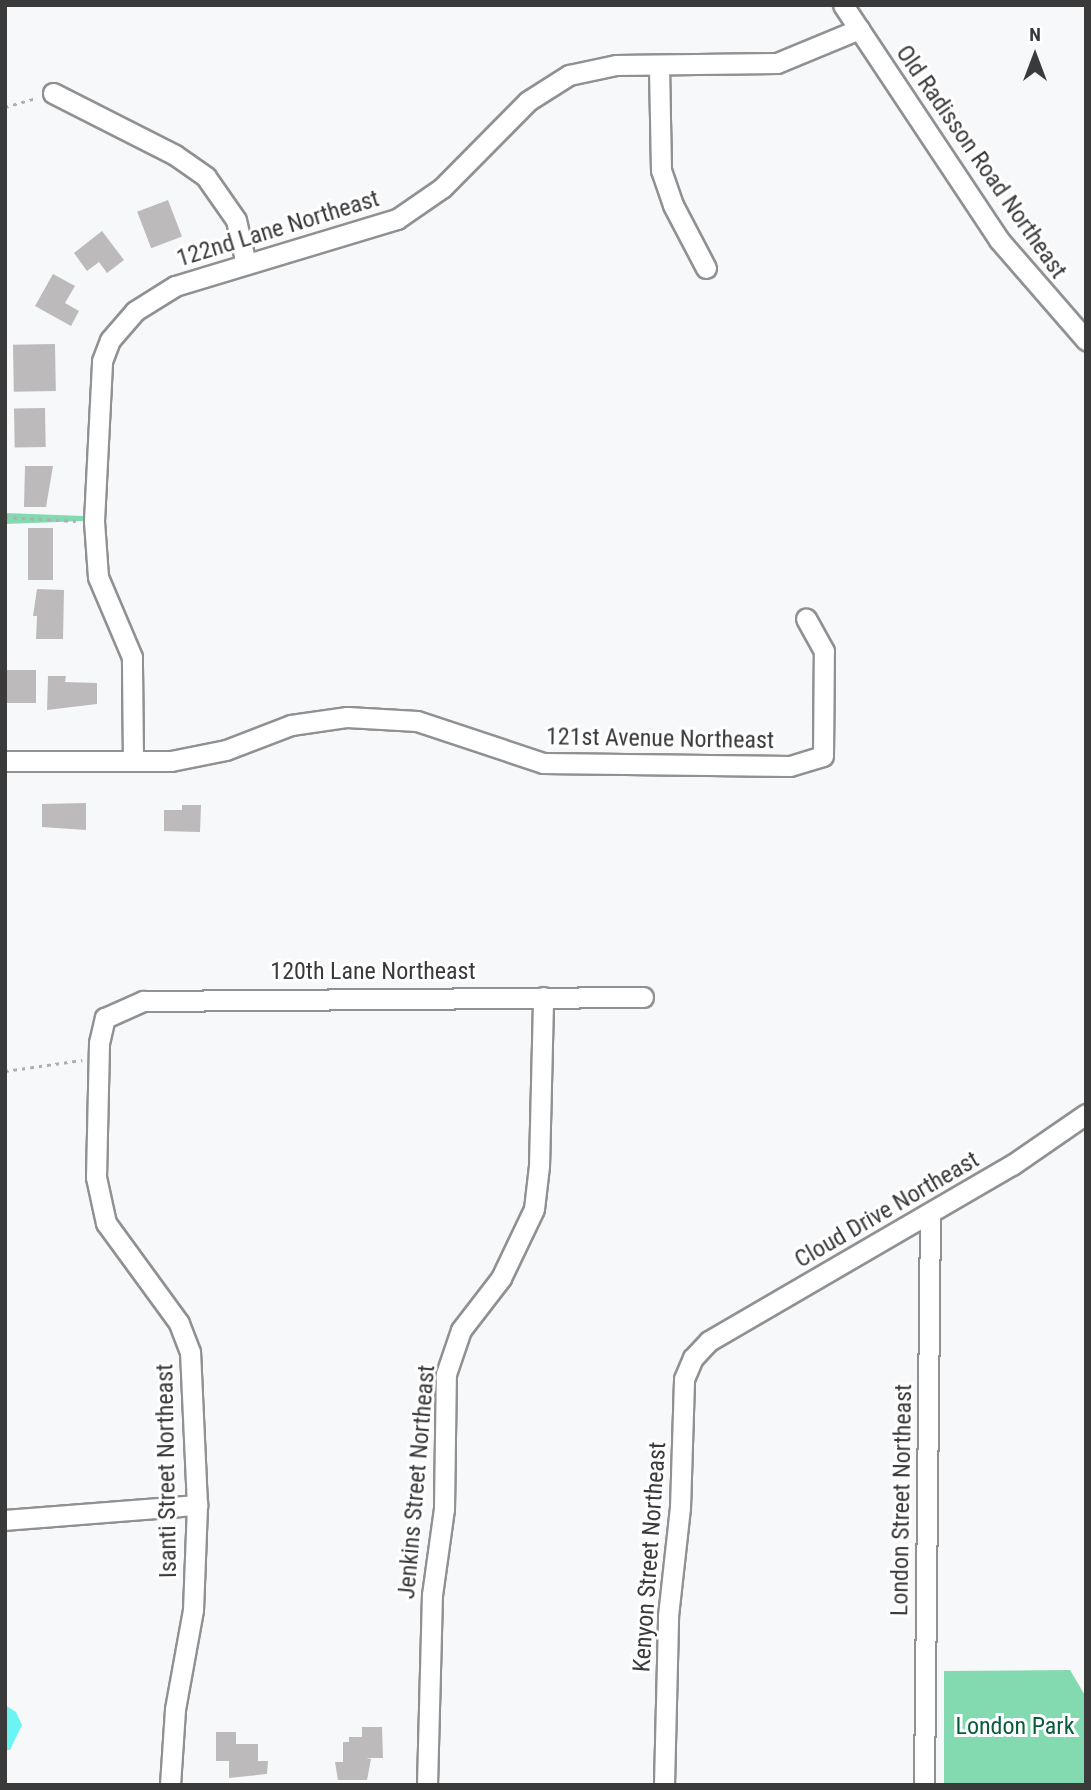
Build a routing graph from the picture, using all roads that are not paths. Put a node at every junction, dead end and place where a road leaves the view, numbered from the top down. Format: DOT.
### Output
graph roads {
  1 [pos="843,5"];
  2 [pos="859,29"];
  3 [pos="659,65"];
  4 [pos="53,93"];
  5 [pos="246,264"];
  6 [pos="706,268"];
  7 [pos="1086,340"];
  8 [pos="806,619"];
  9 [pos="5,761"];
  10 [pos="133,761"];
  11 [pos="543,997"];
  12 [pos="643,997"];
  13 [pos="108,1017"];
  14 [pos="1086,1114"];
  15 [pos="930,1215"];
  16 [pos="709,1341"];
  17 [pos="197,1506"];
  18 [pos="5,1520"];
  19 [pos="170,1785"];
  20 [pos="427,1785"];
  21 [pos="664,1785"];
  22 [pos="924,1785"];
  1 -- 2 [label="street, Old Radisson Road Northeast"];
  2 -- 3 [label="street, 122nd Lane Northeast"];
  2 -- 7 [label="street, Old Radisson Road Northeast"];
  3 -- 5 [label="street, 122nd Lane Northeast"];
  3 -- 6 [label="street"];
  4 -- 5 [label="street"];
  5 -- 10 [label="street, 122nd Lane Northeast"];
  8 -- 10 [label="street, 121st Avenue Northeast"];
  9 -- 10 [label="street, 121st Avenue Northeast"];
  11 -- 12 [label="street, 120th Lane Northeast"];
  11 -- 13 [label="street, 120th Lane Northeast"];
  11 -- 20 [label="street, Jenkins Street Northeast"];
  13 -- 17 [label="street, Isanti Street Northeast"];
  14 -- 15 [label="street, Cloud Drive Northeast"];
  15 -- 16 [label="street, Cloud Drive Northeast"];
  15 -- 22 [label="street, London Street Northeast"];
  16 -- 21 [label="street, Kenyon Street Northeast"];
  17 -- 18 [label="street"];
  17 -- 19 [label="street, Isanti Street Northeast"];
}
